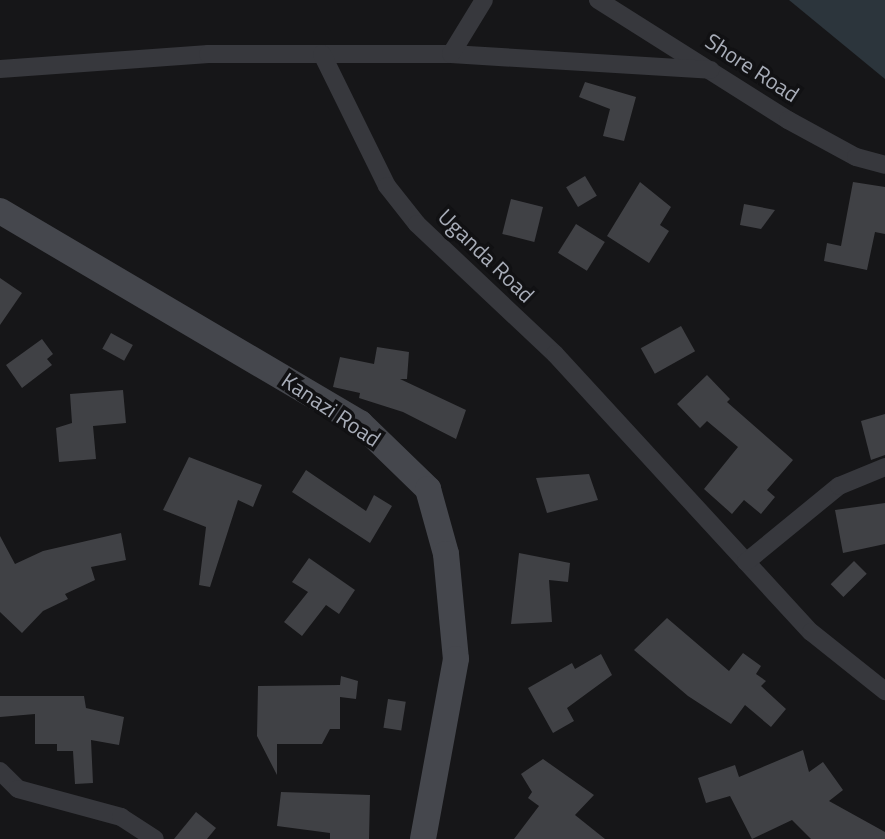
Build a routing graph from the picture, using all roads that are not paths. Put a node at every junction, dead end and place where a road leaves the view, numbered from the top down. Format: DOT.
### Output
graph roads {
  1 [pos="484,0"];
  2 [pos="598,0"];
  3 [pos="322,54"];
  4 [pos="451,54"];
  5 [pos="0,69"];
  6 [pos="711,70"];
  7 [pos="885,165"];
  8 [pos="0,211"];
  9 [pos="885,467"];
  10 [pos="746,562"];
  11 [pos="885,691"];
  12 [pos="0,771"];
  13 [pos="155,839"];
  14 [pos="423,839"];
  1 -- 4 [label="street"];
  2 -- 6 [label="street, Shore Road"];
  3 -- 4 [label="street"];
  3 -- 5 [label="street"];
  3 -- 10 [label="street, Uganda Road"];
  4 -- 6 [label="street"];
  6 -- 7 [label="street, Shore Road"];
  8 -- 14 [label="main road, Kanazi Road"];
  9 -- 10 [label="street"];
  10 -- 11 [label="street, Uganda Road"];
  12 -- 13 [label="street"];
}
